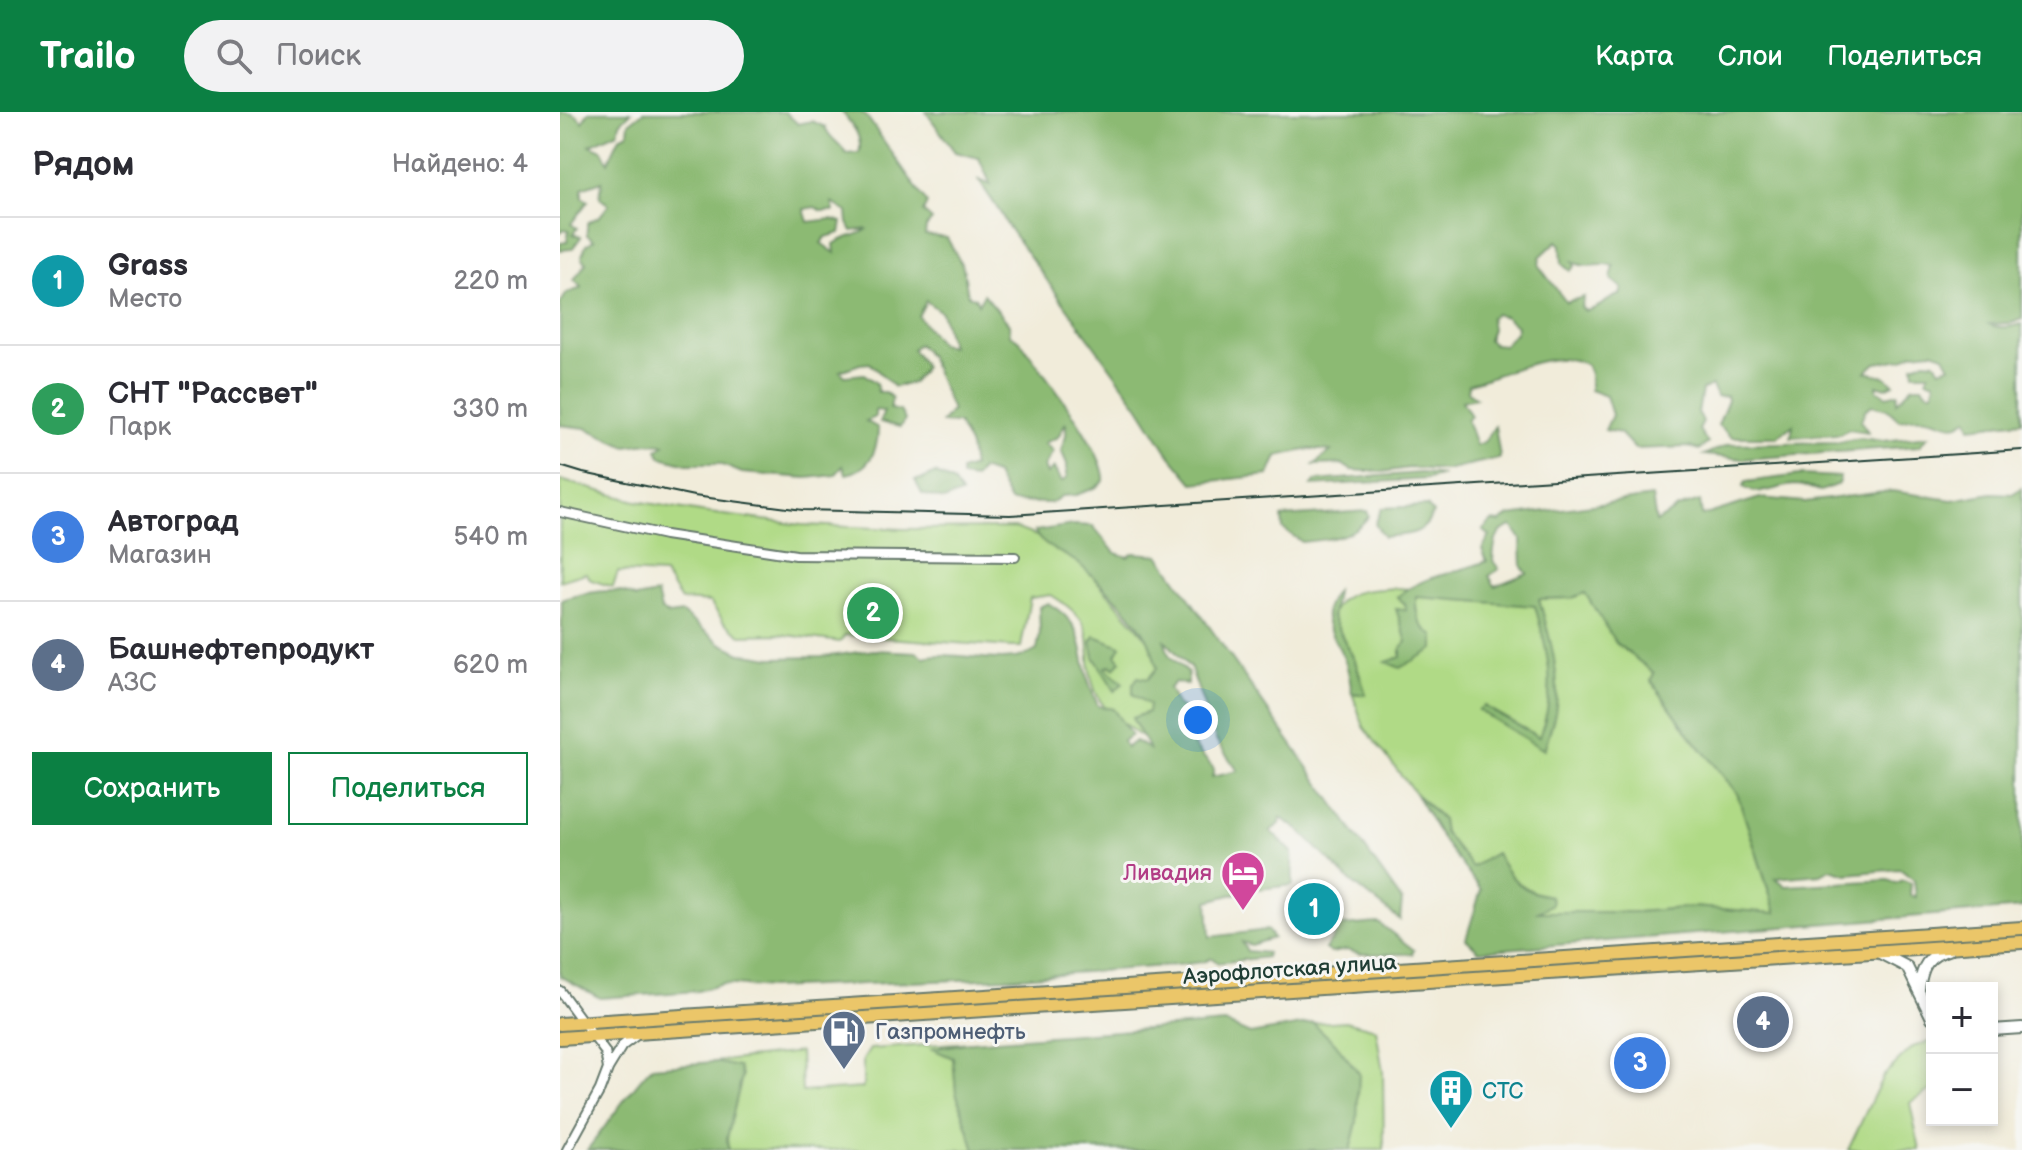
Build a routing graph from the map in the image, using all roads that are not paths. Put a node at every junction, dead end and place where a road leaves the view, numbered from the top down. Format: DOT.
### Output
graph roads {
  1 [pos="560,512"];
  2 [pos="1015,557"];
  3 [pos="2022,928"];
  4 [pos="2022,942"];
  5 [pos="1960,946"];
  6 [pos="1878,951"];
  7 [pos="560,991"];
  8 [pos="1919,991"];
  9 [pos="1926,1006"];
  10 [pos="582,1023"];
  11 [pos="560,1024"];
  12 [pos="2022,1028"];
  13 [pos="1998,1030"];
  14 [pos="638,1034"];
  15 [pos="594,1037"];
  16 [pos="560,1038"];
  17 [pos="608,1069"];
  18 [pos="567,1150"];
  1 -- 2 [label="street"];
  3 -- 10 [label="main road, Аэрофлотская улица"];
  4 -- 5 [label="main road, Аэрофлотская улица"];
  5 -- 6 [label="main road, Аэрофлотская улица"];
  5 -- 8 [label="street"];
  6 -- 8 [label="street"];
  6 -- 14 [label="main road, Аэрофлотская улица"];
  7 -- 10 [label="street"];
  8 -- 9 [label="street"];
  10 -- 11 [label="main road, Аэрофлотская улица"];
  10 -- 15 [label="street"];
  12 -- 13 [label="street"];
  14 -- 15 [label="main road, Аэрофлотская улица"];
  14 -- 17 [label="street"];
  15 -- 16 [label="main road, Аэрофлотская улица"];
  15 -- 17 [label="street"];
  17 -- 18 [label="street"];
}
